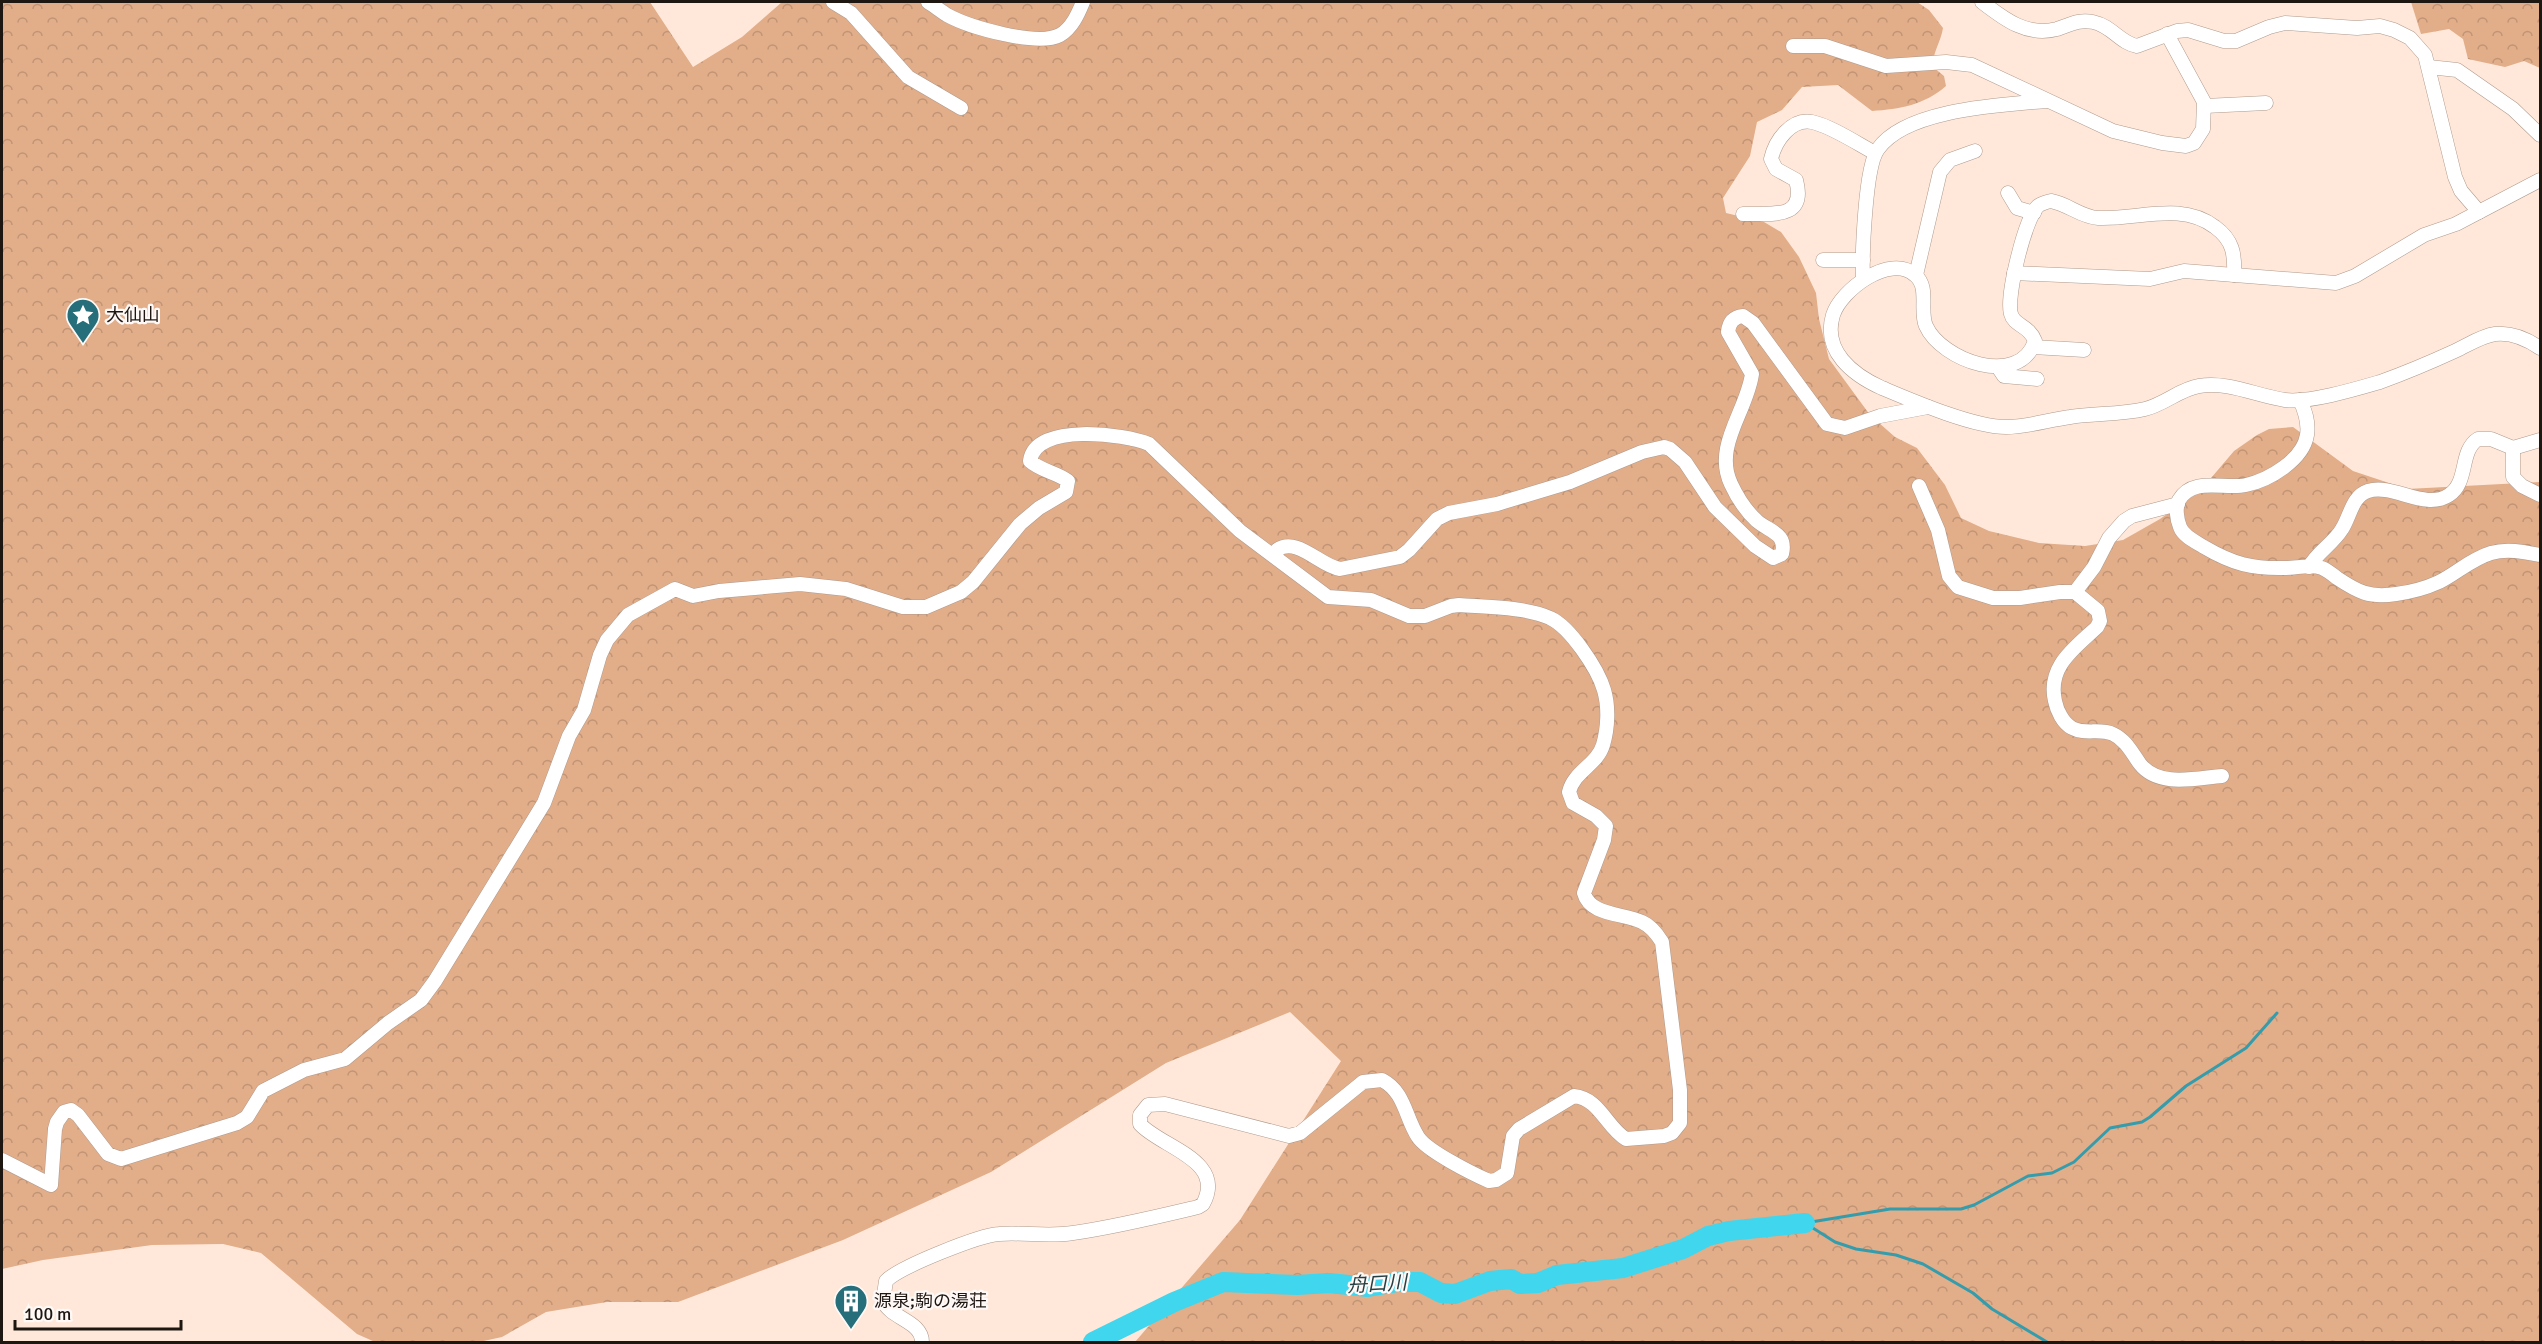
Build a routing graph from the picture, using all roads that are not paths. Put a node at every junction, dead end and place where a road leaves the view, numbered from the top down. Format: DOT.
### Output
graph roads {
  1 [pos="833,2"];
  2 [pos="928,2"];
  3 [pos="1083,2"];
  4 [pos="1982,2"];
  5 [pos="2167,34"];
  6 [pos="1793,46"];
  7 [pos="2428,67"];
  8 [pos="2046,101"];
  9 [pos="2266,103"];
  10 [pos="2205,106"];
  11 [pos="961,108"];
  12 [pos="2541,135"];
  13 [pos="1975,151"];
  14 [pos="1875,153"];
  15 [pos="2541,180"];
  16 [pos="2008,193"];
  17 [pos="2479,212"];
  18 [pos="2034,213"];
  19 [pos="1743,214"];
  20 [pos="1823,260"];
  21 [pos="1863,260"];
  22 [pos="2014,273"];
  23 [pos="1916,275"];
  24 [pos="2234,275"];
  25 [pos="1863,280"];
  26 [pos="2033,347"];
  27 [pos="2541,348"];
  28 [pos="2085,350"];
  29 [pos="1998,367"];
  30 [pos="2037,379"];
  31 [pos="2300,400"];
  32 [pos="1928,407"];
  33 [pos="2541,440"];
  34 [pos="2513,448"];
  35 [pos="1919,486"];
  36 [pos="2541,495"];
  37 [pos="2178,504"];
  38 [pos="2541,555"];
  39 [pos="1276,557"];
  40 [pos="2309,567"];
  41 [pos="2075,592"];
  42 [pos="2222,776"];
  43 [pos="2,1160"];
  44 [pos="922,1342"];
  1 -- 11 [label="street"];
  2 -- 3 [label="street"];
  4 -- 5 [label="street"];
  5 -- 7 [label="street"];
  5 -- 10 [label="street"];
  6 -- 8 [label="street"];
  7 -- 12 [label="street"];
  7 -- 17 [label="street"];
  8 -- 10 [label="street"];
  8 -- 14 [label="street"];
  9 -- 10 [label="street"];
  13 -- 23 [label="street"];
  14 -- 19 [label="street"];
  14 -- 21 [label="street"];
  15 -- 17 [label="street"];
  16 -- 18 [label="street"];
  17 -- 24 [label="street"];
  18 -- 22 [label="street"];
  18 -- 24 [label="street"];
  20 -- 21 [label="street"];
  21 -- 25 [label="street"];
  22 -- 24 [label="street"];
  22 -- 26 [label="street"];
  23 -- 25 [label="street"];
  23 -- 29 [label="street"];
  25 -- 32 [label="street"];
  26 -- 28 [label="street"];
  26 -- 29 [label="street"];
  27 -- 31 [label="street"];
  29 -- 30 [label="street"];
  31 -- 32 [label="street"];
  31 -- 37 [label="street"];
  32 -- 39 [label="street"];
  33 -- 34 [label="street"];
  34 -- 36 [label="street"];
  34 -- 40 [label="street"];
  35 -- 41 [label="street"];
  37 -- 40 [label="street"];
  37 -- 41 [label="street"];
  38 -- 40 [label="street"];
  39 -- 43 [label="street"];
  39 -- 44 [label="street"];
  41 -- 42 [label="street"];
}
